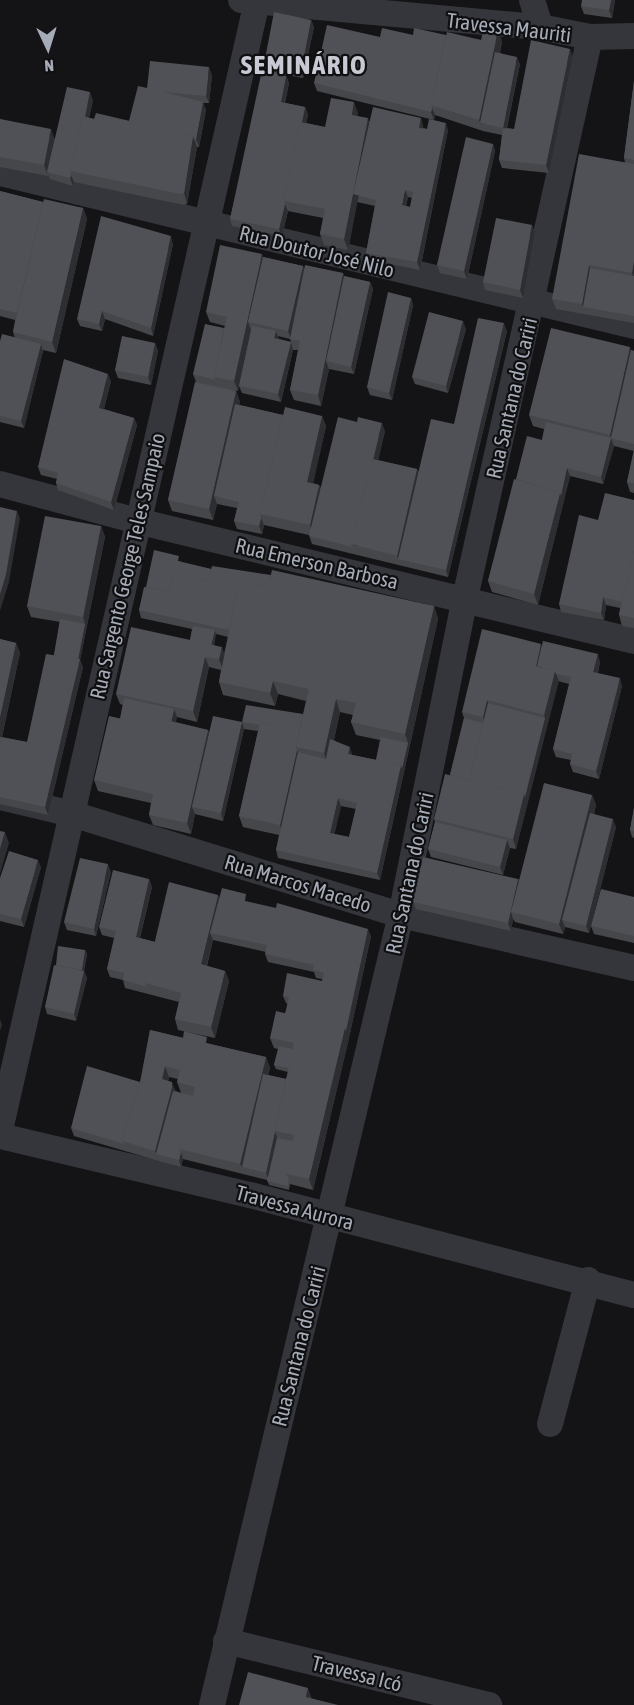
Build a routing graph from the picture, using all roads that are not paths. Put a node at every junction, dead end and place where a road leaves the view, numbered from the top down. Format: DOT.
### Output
graph roads {
  1 [pos="532,0"];
  2 [pos="249,1"];
  3 [pos="540,27"];
  4 [pos="634,36"];
  5 [pos="590,37"];
  6 [pos="0,173"];
  7 [pos="203,224"];
  8 [pos="533,304"];
  9 [pos="634,326"];
  10 [pos="0,484"];
  11 [pos="137,521"];
  12 [pos="465,598"];
  13 [pos="634,641"];
  14 [pos="0,797"];
  15 [pos="72,814"];
  16 [pos="401,915"];
  17 [pos="634,968"];
  18 [pos="0,1130"];
  19 [pos="0,1136"];
  20 [pos="329,1216"];
  21 [pos="588,1280"];
  22 [pos="634,1295"];
  23 [pos="550,1424"];
  24 [pos="226,1641"];
  25 [pos="212,1705"];
  26 [pos="489,1705"];
  1 -- 3 [label="street"];
  2 -- 3 [label="street, Travessa Mauriti"];
  2 -- 7 [label="street, Rua Sargento George Teles Sampaio"];
  3 -- 5 [label="street, Travessa Mauriti"];
  4 -- 5 [label="street, Travessa Mauriti"];
  5 -- 8 [label="street, Rua Santana do Cariri"];
  6 -- 7 [label="street, Rua Doutor José Nilo"];
  7 -- 8 [label="street, Rua Doutor José Nilo"];
  7 -- 11 [label="street, Rua Sargento George Teles Sampaio"];
  8 -- 9 [label="street, Rua Doutor José Nilo"];
  8 -- 12 [label="street, Rua Santana do Cariri"];
  10 -- 11 [label="street, Rua Emerson Barbosa"];
  11 -- 12 [label="street, Rua Emerson Barbosa"];
  11 -- 15 [label="street, Rua Sargento George Teles Sampaio"];
  12 -- 13 [label="street, Rua Emerson Barbosa"];
  12 -- 16 [label="street, Rua Santana do Cariri"];
  14 -- 15 [label="street, Rua Marcos Macedo"];
  15 -- 16 [label="street, Rua Marcos Macedo"];
  15 -- 18 [label="street, Rua Sargento George Teles Sampaio"];
  16 -- 17 [label="street, Rua Marcos Macedo"];
  16 -- 20 [label="street, Rua Santana do Cariri"];
  19 -- 20 [label="street, Travessa Aurora"];
  20 -- 21 [label="street, Travessa Aurora"];
  20 -- 24 [label="street, Rua Santana do Cariri"];
  21 -- 22 [label="street, Travessa Aurora"];
  21 -- 23 [label="street"];
  24 -- 25 [label="street, Rua Santana do Cariri"];
  24 -- 26 [label="street, Travessa Icó"];
}
